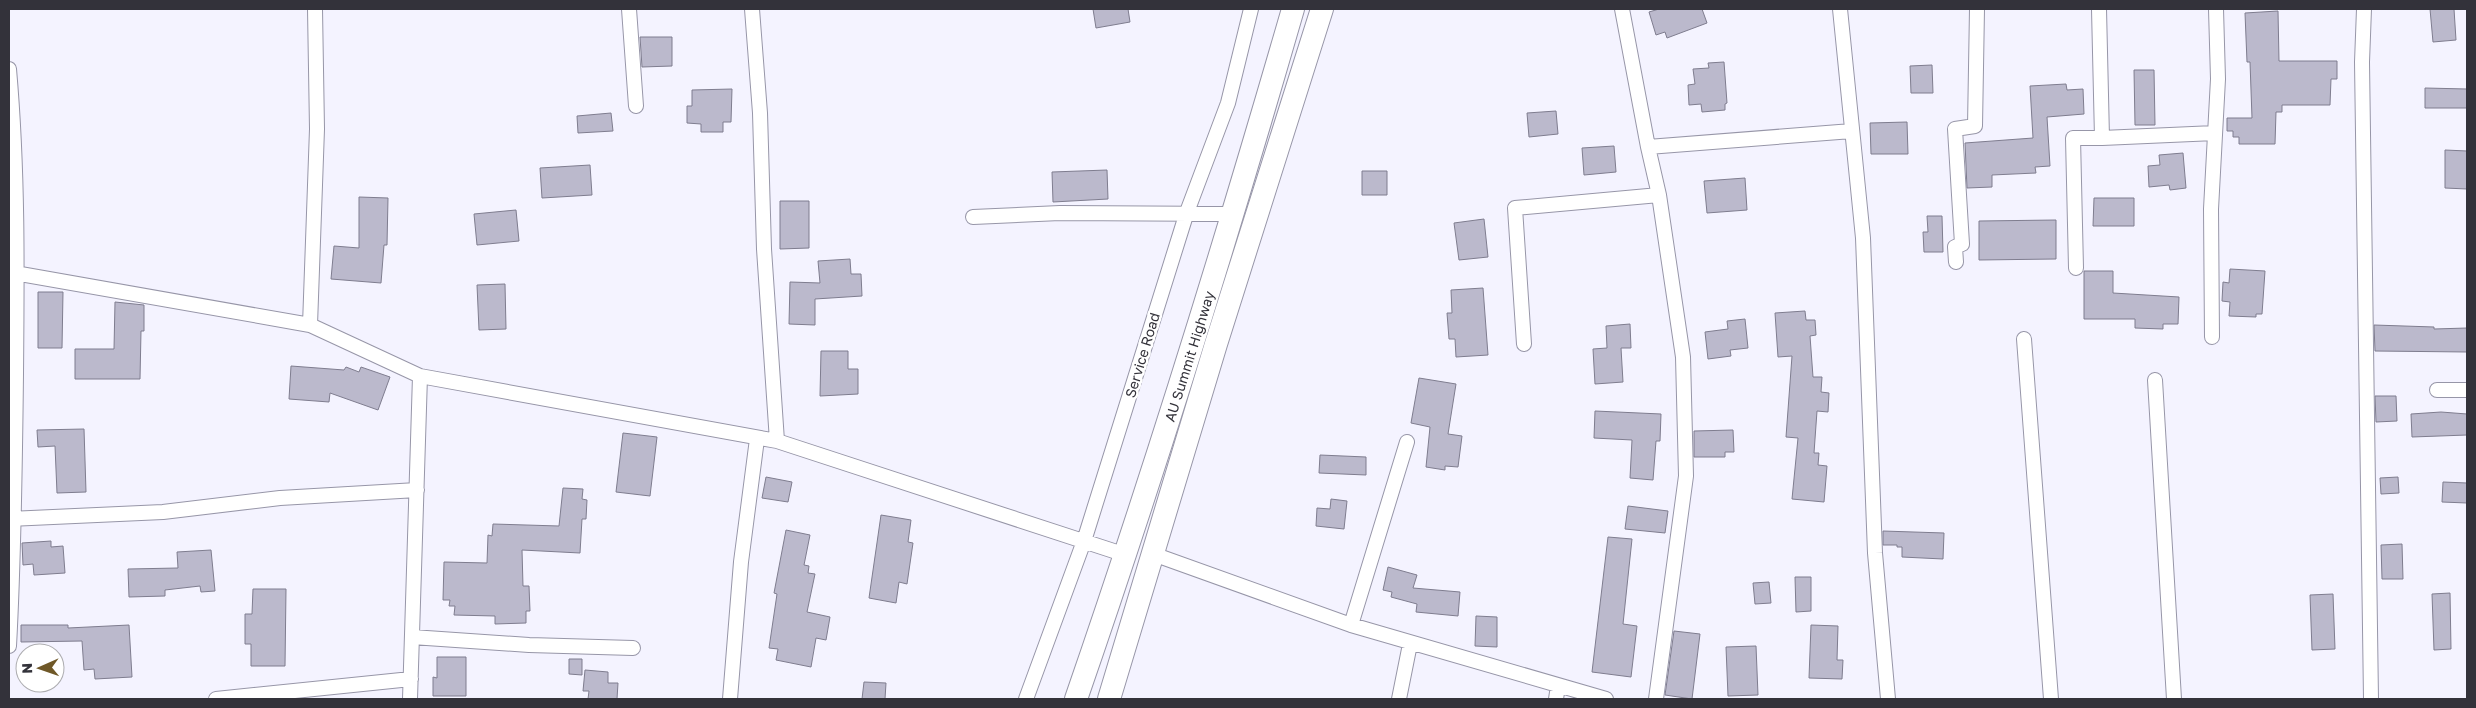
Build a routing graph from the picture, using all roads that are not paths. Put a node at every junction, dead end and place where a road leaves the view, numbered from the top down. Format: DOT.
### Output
graph roads {
  1 [pos="316,9"];
  2 [pos="629,9"];
  3 [pos="752,9"];
  4 [pos="1251,9"];
  5 [pos="1292,9"];
  6 [pos="1322,9"];
  7 [pos="1622,9"];
  8 [pos="1840,9"];
  9 [pos="1977,9"];
  10 [pos="2099,9"];
  11 [pos="2216,9"];
  12 [pos="2364,9"];
  13 [pos="9,69"];
  14 [pos="636,106"];
  15 [pos="1852,131"];
  16 [pos="2215,133"];
  17 [pos="2102,138"];
  18 [pos="1648,147"];
  19 [pos="1659,195"];
  20 [pos="1187,212"];
  21 [pos="1234,214"];
  22 [pos="973,217"];
  23 [pos="1956,262"];
  24 [pos="2076,268"];
  25 [pos="13,272"];
  26 [pos="310,325"];
  27 [pos="2212,337"];
  28 [pos="2024,339"];
  29 [pos="1524,344"];
  30 [pos="420,376"];
  31 [pos="2155,380"];
  32 [pos="2436,390"];
  33 [pos="2467,390"];
  34 [pos="757,438"];
  35 [pos="777,441"];
  36 [pos="1407,442"];
  37 [pos="417,490"];
  38 [pos="12,519"];
  39 [pos="1084,541"];
  40 [pos="1153,554"];
  41 [pos="1126,555"];
  42 [pos="1351,625"];
  43 [pos="412,636"];
  44 [pos="1410,644"];
  45 [pos="9,646"];
  46 [pos="633,648"];
  47 [pos="411,679"];
  48 [pos="1557,693"];
  49 [pos="216,699"];
  50 [pos="410,699"];
  51 [pos="730,699"];
  52 [pos="1026,699"];
  53 [pos="1076,699"];
  54 [pos="1109,699"];
  55 [pos="1399,699"];
  56 [pos="1606,699"];
  57 [pos="1656,699"];
  58 [pos="1888,699"];
  59 [pos="2051,699"];
  60 [pos="2174,699"];
  61 [pos="2371,699"];
  1 -- 26 [label="street"];
  2 -- 14 [label="street"];
  3 -- 35 [label="street"];
  4 -- 20 [label="street, Service Road"];
  5 -- 21 [label="main road, AU Summit Highway"];
  6 -- 40 [label="main road, AU Summit Highway"];
  7 -- 18 [label="street"];
  8 -- 15 [label="street"];
  9 -- 23 [label="street"];
  10 -- 17 [label="street"];
  11 -- 16 [label="street"];
  12 -- 61 [label="street"];
  13 -- 25 [label="street"];
  15 -- 18 [label="street"];
  15 -- 58 [label="street"];
  16 -- 17 [label="street"];
  16 -- 27 [label="street"];
  17 -- 24 [label="street"];
  18 -- 19 [label="street"];
  19 -- 29 [label="street"];
  19 -- 57 [label="street"];
  20 -- 21 [label="street"];
  20 -- 22 [label="street"];
  20 -- 39 [label="street, Service Road"];
  21 -- 41 [label="main road, AU Summit Highway"];
  25 -- 26 [label="street"];
  25 -- 38 [label="street"];
  26 -- 30 [label="street"];
  28 -- 59 [label="street"];
  30 -- 34 [label="street"];
  30 -- 37 [label="street"];
  31 -- 60 [label="street"];
  32 -- 33 [label="street"];
  34 -- 35 [label="street"];
  34 -- 51 [label="street"];
  35 -- 39 [label="street"];
  36 -- 42 [label="street"];
  37 -- 38 [label="street"];
  37 -- 43 [label="street"];
  38 -- 45 [label="street"];
  39 -- 41 [label="street"];
  39 -- 52 [label="street, Service Road"];
  40 -- 42 [label="street"];
  40 -- 54 [label="main road, AU Summit Highway"];
  41 -- 53 [label="main road, AU Summit Highway"];
  42 -- 44 [label="street"];
  43 -- 46 [label="street"];
  43 -- 47 [label="street"];
  44 -- 48 [label="street"];
  44 -- 55 [label="street"];
  47 -- 49 [label="street"];
  47 -- 50 [label="street"];
  48 -- 56 [label="street"];
}
